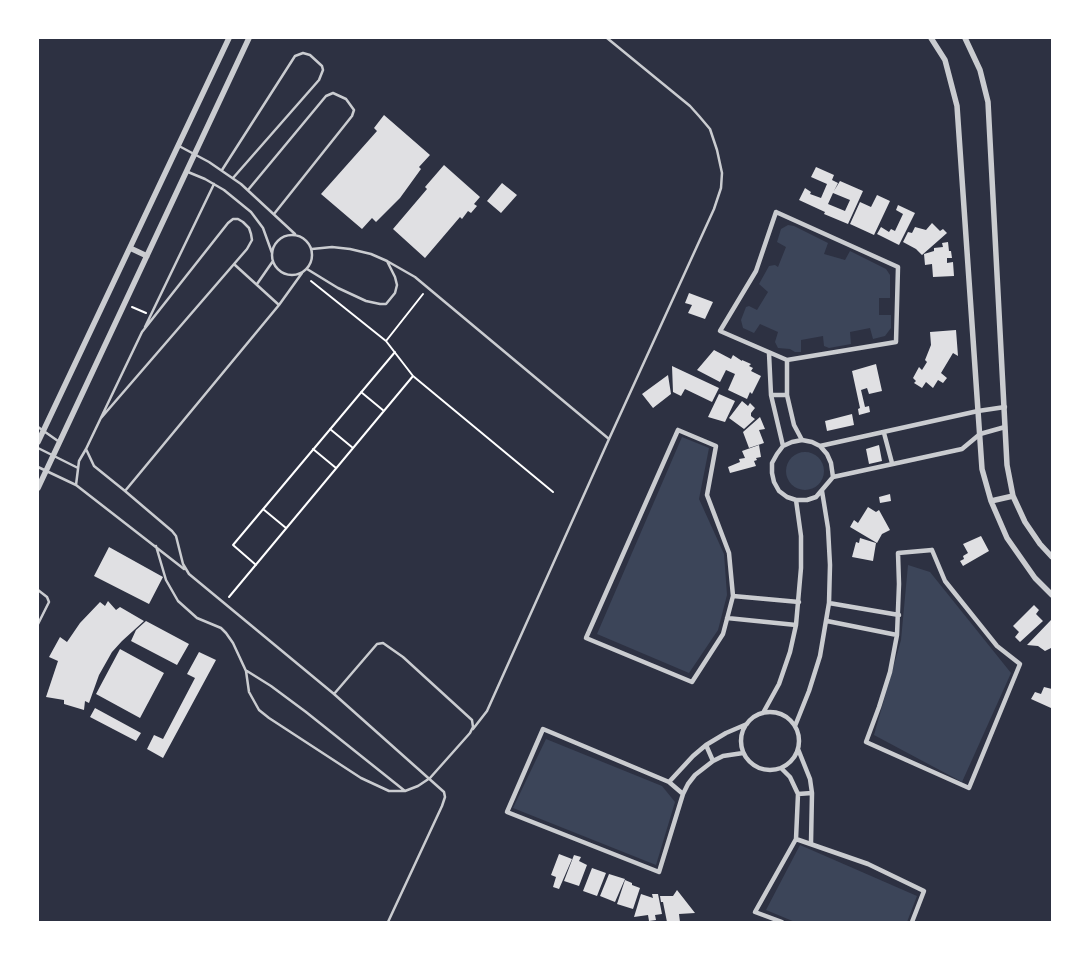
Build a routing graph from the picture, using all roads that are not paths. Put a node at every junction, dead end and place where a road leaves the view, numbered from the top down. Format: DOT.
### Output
graph roads {
  1 [pos="228,38"];
  2 [pos="249,38"];
  3 [pos="607,38"];
  4 [pos="931,38"];
  5 [pos="965,38"];
  6 [pos="178,146"];
  7 [pos="195,153"];
  8 [pos="222,170"];
  9 [pos="186,172"];
  10 [pos="233,178"];
  11 [pos="214,184"];
  12 [pos="248,190"];
  13 [pos="274,214"];
  14 [pos="295,234"];
  15 [pos="130,248"];
  16 [pos="312,249"];
  17 [pos="272,254"];
  18 [pos="147,256"];
  19 [pos="273,261"];
  20 [pos="387,261"];
  21 [pos="235,265"];
  22 [pos="307,269"];
  23 [pos="302,273"];
  24 [pos="256,284"];
  25 [pos="279,305"];
  26 [pos="142,332"];
  27 [pos="769,353"];
  28 [pos="787,360"];
  29 [pos="771,395"];
  30 [pos="787,395"];
  31 [pos="1005,407"];
  32 [pos="978,412"];
  33 [pos="101,418"];
  34 [pos="1005,427"];
  35 [pos="40,429"];
  36 [pos="884,433"];
  37 [pos="980,434"];
  38 [pos="609,439"];
  39 [pos="802,440"];
  40 [pos="60,441"];
  41 [pos="38,442"];
  42 [pos="783,446"];
  43 [pos="820,446"];
  44 [pos="38,448"];
  45 [pos="86,449"];
  46 [pos="53,455"];
  47 [pos="892,463"];
  48 [pos="38,467"];
  49 [pos="78,468"];
  50 [pos="46,471"];
  51 [pos="832,477"];
  52 [pos="76,485"];
  53 [pos="38,488"];
  54 [pos="822,491"];
  55 [pos="125,492"];
  56 [pos="1013,496"];
  57 [pos="796,500"];
  58 [pos="991,500"];
  59 [pos="156,546"];
  60 [pos="1052,557"];
  61 [pos="185,570"];
  62 [pos="38,590"];
  63 [pos="1052,595"];
  64 [pos="732,596"];
  65 [pos="799,602"];
  66 [pos="829,602"];
  67 [pos="898,615"];
  68 [pos="728,618"];
  69 [pos="826,621"];
  70 [pos="38,624"];
  71 [pos="796,625"];
  72 [pos="896,635"];
  73 [pos="246,671"];
  74 [pos="334,694"];
  75 [pos="763,713"];
  76 [pos="746,724"];
  77 [pos="795,726"];
  78 [pos="472,730"];
  79 [pos="706,745"];
  80 [pos="798,749"];
  81 [pos="743,753"];
  82 [pos="713,760"];
  83 [pos="781,768"];
  84 [pos="430,778"];
  85 [pos="669,782"];
  86 [pos="405,791"];
  87 [pos="812,793"];
  88 [pos="683,794"];
  89 [pos="798,794"];
  90 [pos="796,839"];
  91 [pos="810,843"];
  92 [pos="388,922"];
  93 [pos="782,922"];
  94 [pos="912,922"];
  1 -- 6 [label="street"];
  2 -- 7 [label="street"];
  3 -- 38 [label="lane"];
  4 -- 32 [label="street"];
  5 -- 31 [label="street"];
  6 -- 7 [label="lane"];
  6 -- 15 [label="street"];
  7 -- 8 [label="lane"];
  7 -- 9 [label="street"];
  8 -- 10 [label="lane"];
  8 -- 10 [label="lane"];
  9 -- 11 [label="lane"];
  9 -- 18 [label="street"];
  10 -- 12 [label="lane"];
  11 -- 17 [label="lane"];
  11 -- 26 [label="lane"];
  12 -- 13 [label="lane"];
  12 -- 13 [label="lane"];
  13 -- 14 [label="lane"];
  14 -- 16 [label="lane"];
  14 -- 17 [label="lane"];
  15 -- 18 [label="street"];
  15 -- 35 [label="street"];
  16 -- 20 [label="lane"];
  16 -- 22 [label="lane"];
  17 -- 19 [label="lane"];
  18 -- 40 [label="street"];
  19 -- 23 [label="lane"];
  19 -- 24 [label="lane"];
  20 -- 22 [label="lane"];
  20 -- 38 [label="lane"];
  21 -- 24 [label="lane"];
  21 -- 26 [label="lane"];
  21 -- 33 [label="lane"];
  22 -- 23 [label="lane"];
  23 -- 25 [label="lane"];
  24 -- 25 [label="lane"];
  25 -- 55 [label="lane"];
  26 -- 33 [label="lane"];
  27 -- 28 [label="street"];
  27 -- 28 [label="street"];
  27 -- 29 [label="street"];
  28 -- 30 [label="street"];
  29 -- 30 [label="street"];
  29 -- 42 [label="street"];
  30 -- 39 [label="street"];
  31 -- 32 [label="street"];
  31 -- 34 [label="street"];
  32 -- 36 [label="street"];
  32 -- 37 [label="street"];
  33 -- 45 [label="lane"];
  34 -- 37 [label="street"];
  34 -- 56 [label="street"];
  35 -- 40 [label="lane"];
  35 -- 41 [label="street"];
  36 -- 43 [label="street"];
  36 -- 47 [label="street"];
  37 -- 47 [label="street"];
  37 -- 58 [label="street"];
  38 -- 78 [label="lane"];
  39 -- 42 [label="street"];
  39 -- 43 [label="street"];
  40 -- 46 [label="street"];
  42 -- 57 [label="street"];
  43 -- 51 [label="street"];
  44 -- 46 [label="lane"];
  45 -- 49 [label="lane"];
  45 -- 55 [label="lane"];
  46 -- 49 [label="lane"];
  46 -- 50 [label="street"];
  47 -- 51 [label="street"];
  48 -- 50 [label="lane"];
  49 -- 52 [label="lane"];
  50 -- 52 [label="lane"];
  50 -- 53 [label="street"];
  51 -- 54 [label="street"];
  52 -- 59 [label="lane"];
  54 -- 57 [label="street"];
  54 -- 66 [label="street"];
  55 -- 61 [label="lane"];
  56 -- 58 [label="street"];
  56 -- 60 [label="street"];
  57 -- 65 [label="street"];
  58 -- 63 [label="street"];
  59 -- 61 [label="lane"];
  59 -- 73 [label="lane"];
  61 -- 74 [label="lane"];
  62 -- 70 [label="lane"];
  64 -- 65 [label="street"];
  64 -- 68 [label="street"];
  64 -- 68 [label="street"];
  65 -- 71 [label="street"];
  66 -- 67 [label="street"];
  66 -- 69 [label="street"];
  67 -- 72 [label="street"];
  67 -- 72 [label="street"];
  68 -- 71 [label="street"];
  69 -- 72 [label="street"];
  69 -- 77 [label="street"];
  71 -- 75 [label="street"];
  73 -- 86 [label="lane"];
  73 -- 86 [label="lane"];
  74 -- 78 [label="lane"];
  74 -- 84 [label="lane"];
  75 -- 76 [label="street"];
  75 -- 77 [label="street"];
  76 -- 79 [label="street"];
  76 -- 81 [label="street"];
  77 -- 80 [label="street"];
  78 -- 84 [label="lane"];
  79 -- 82 [label="street"];
  79 -- 85 [label="street"];
  80 -- 83 [label="street"];
  80 -- 87 [label="street"];
  81 -- 82 [label="street"];
  81 -- 83 [label="street"];
  82 -- 88 [label="street"];
  83 -- 89 [label="street"];
  84 -- 86 [label="lane"];
  84 -- 92 [label="lane"];
  85 -- 88 [label="street"];
  85 -- 88 [label="street"];
  87 -- 89 [label="street"];
  87 -- 91 [label="street"];
  89 -- 90 [label="street"];
  90 -- 91 [label="street"];
  90 -- 93 [label="street"];
  91 -- 94 [label="street"];
}
